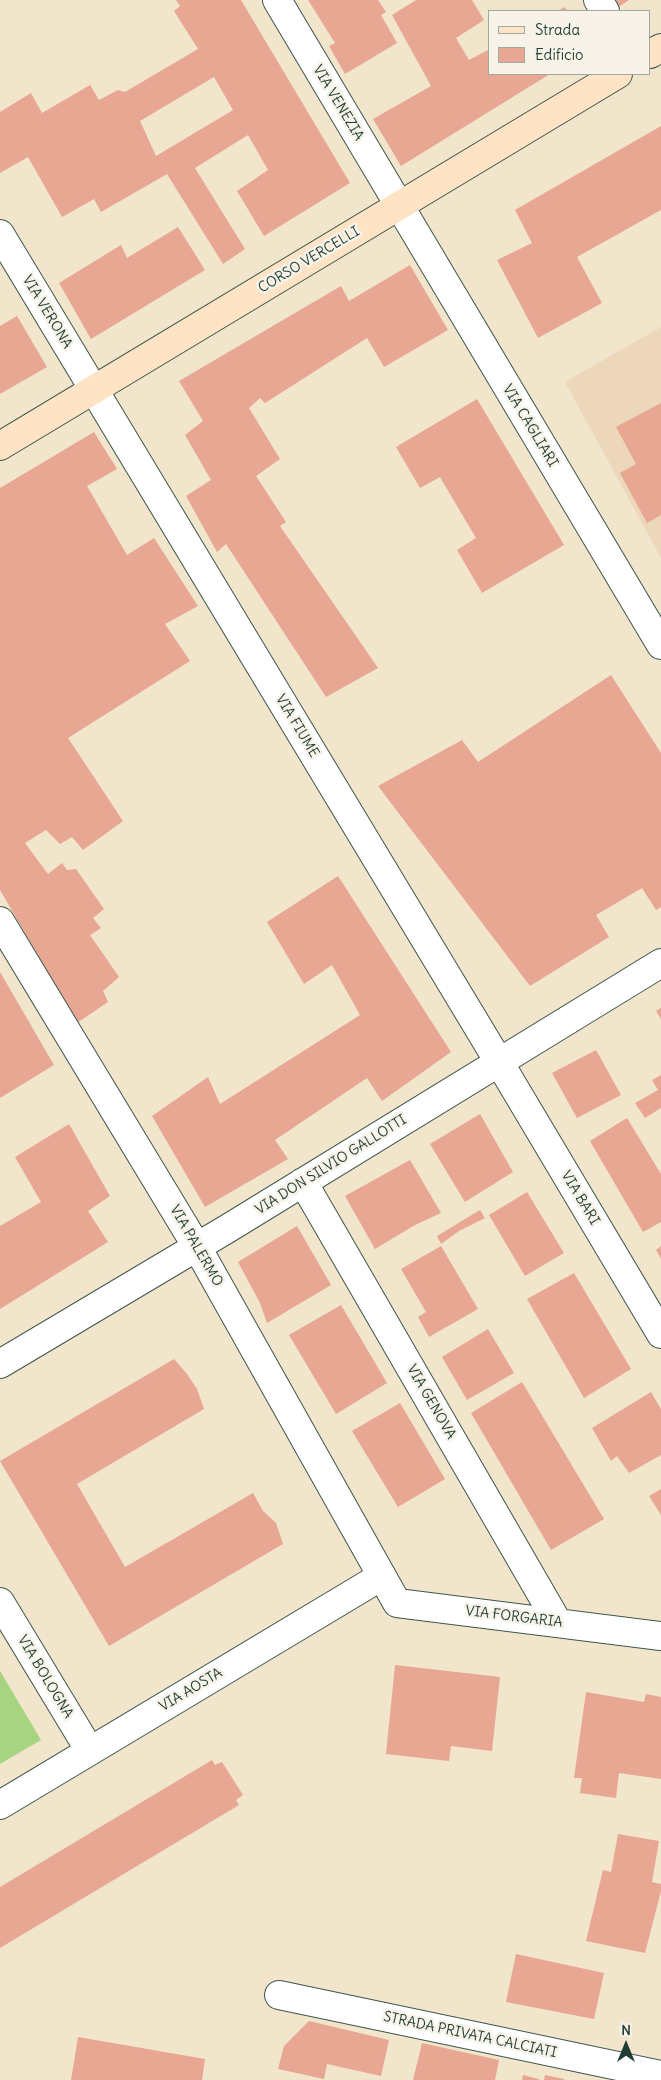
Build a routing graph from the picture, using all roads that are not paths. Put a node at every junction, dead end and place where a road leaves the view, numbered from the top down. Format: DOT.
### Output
graph roads {
  1 [pos="277,0"];
  2 [pos="616,75"];
  3 [pos="399,206"];
  4 [pos="0,234"];
  5 [pos="94,389"];
  6 [pos="0,446"];
  7 [pos="661,645"];
  8 [pos="0,921"];
  9 [pos="661,963"];
  10 [pos="500,1062"];
  11 [pos="303,1182"];
  12 [pos="197,1247"];
  13 [pos="661,1334"];
  14 [pos="0,1364"];
  15 [pos="382,1576"];
  16 [pos="0,1602"];
  17 [pos="558,1622"];
  18 [pos="661,1636"];
  19 [pos="90,1751"];
  20 [pos="0,1805"];
  21 [pos="279,1995"];
  22 [pos="661,2074"];
  1 -- 3 [label="street, VIA VENEZIA"];
  2 -- 3 [label="main road, CORSO VERCELLI"];
  3 -- 5 [label="main road, CORSO VERCELLI"];
  3 -- 7 [label="street, VIA CAGLIARI"];
  4 -- 5 [label="street, VIA VERONA"];
  5 -- 6 [label="main road, CORSO VERCELLI"];
  5 -- 10 [label="street, VIA FIUME"];
  8 -- 12 [label="street, VIA PALERMO"];
  9 -- 10 [label="street, VIA DON SILVIO GALLOTTI"];
  10 -- 11 [label="street, VIA DON SILVIO GALLOTTI"];
  10 -- 13 [label="street, VIA BARI"];
  11 -- 12 [label="street, VIA DON SILVIO GALLOTTI"];
  11 -- 17 [label="street, VIA GENOVA"];
  12 -- 14 [label="street, VIA DON SILVIO GALLOTTI"];
  12 -- 15 [label="street, VIA PALERMO"];
  15 -- 17 [label="street, VIA FORGARIA"];
  15 -- 19 [label="street, VIA AOSTA"];
  16 -- 19 [label="street, VIA BOLOGNA"];
  17 -- 18 [label="street, VIA FORGARIA"];
  19 -- 20 [label="street, VIA AOSTA"];
  21 -- 22 [label="street, STRADA PRIVATA CALCIATI"];
}
